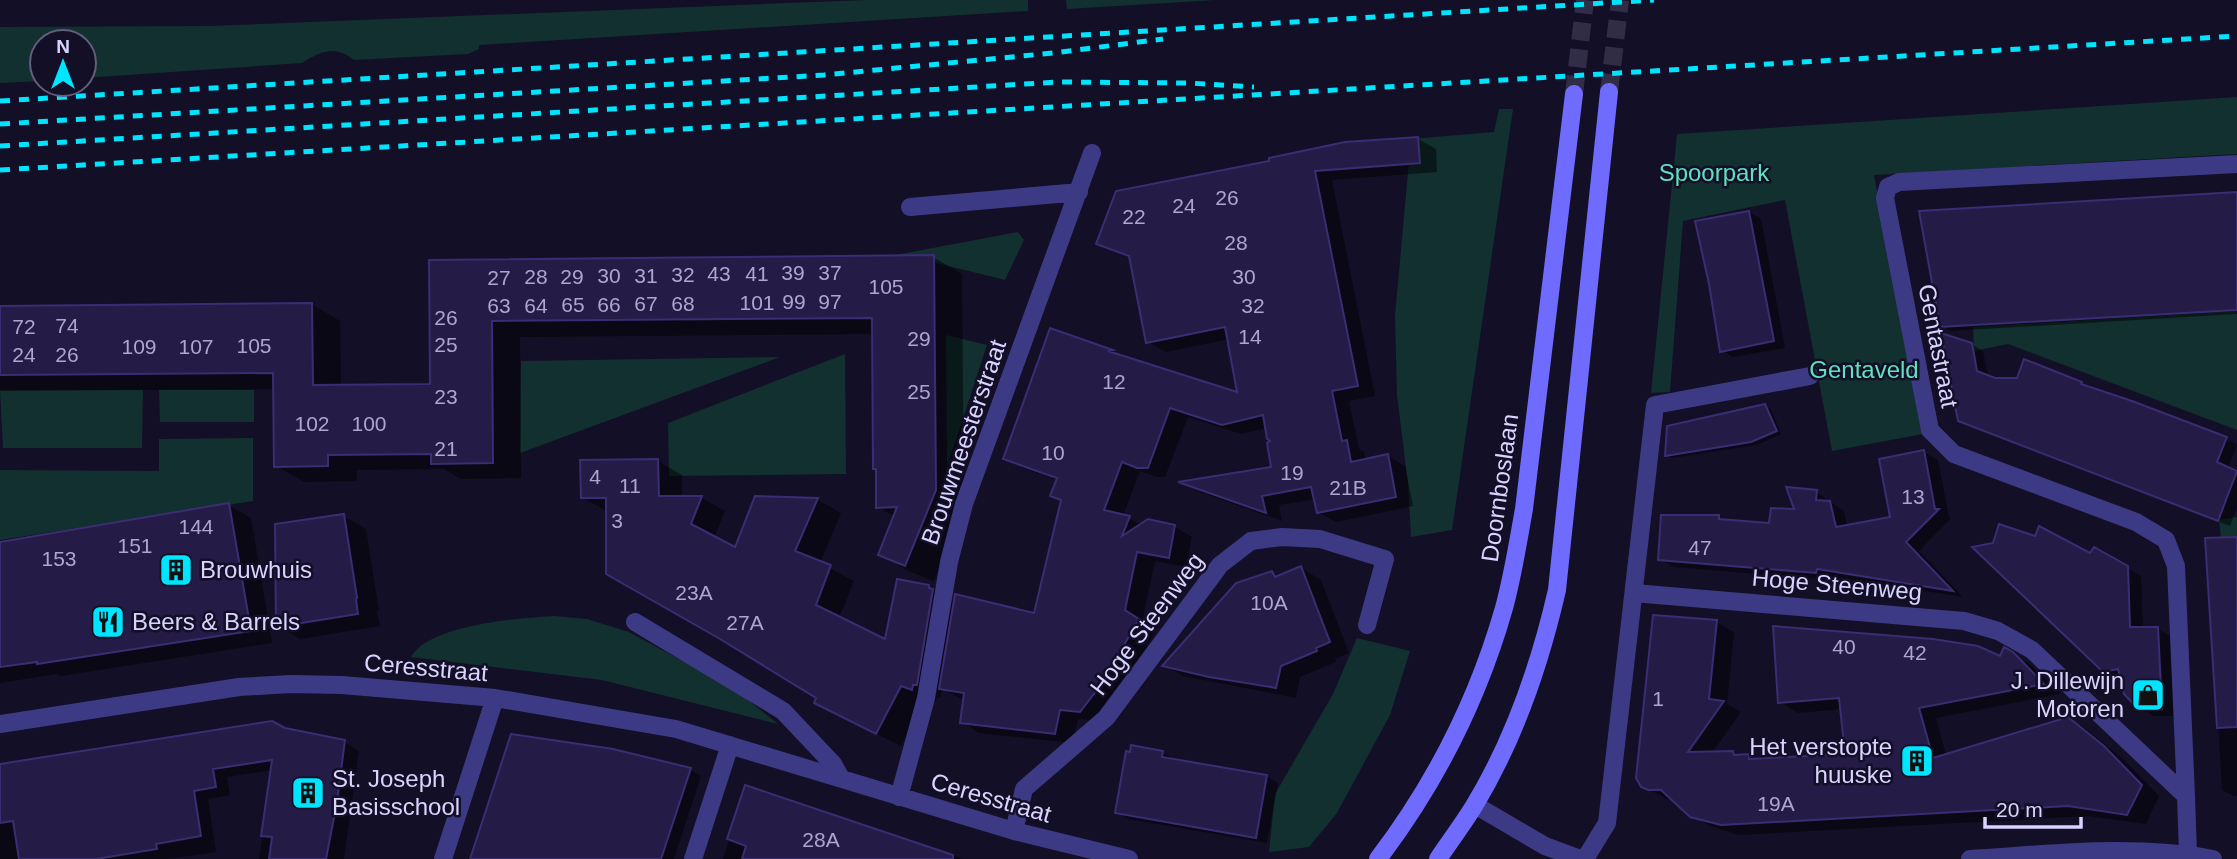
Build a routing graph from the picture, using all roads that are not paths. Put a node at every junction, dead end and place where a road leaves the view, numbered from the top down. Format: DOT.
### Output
graph roads {
  1 [pos="1609,92"];
  2 [pos="1574,94"];
  3 [pos="1092,153"];
  4 [pos="2237,164"];
  5 [pos="1079,191"];
  6 [pos="910,208"];
  7 [pos="1810,376"];
  8 [pos="1634,593"];
  9 [pos="635,622"];
  10 [pos="1367,625"];
  11 [pos="495,698"];
  12 [pos="0,723"];
  13 [pos="730,745"];
  14 [pos="841,778"];
  15 [pos="2186,796"];
  16 [pos="899,797"];
  17 [pos="1475,805"];
  18 [pos="1014,831"];
  19 [pos="2188,854"];
  20 [pos="2158,855"];
  21 [pos="443,859"];
  22 [pos="693,859"];
  23 [pos="1129,859"];
  24 [pos="1378,859"];
  25 [pos="1438,859"];
  26 [pos="1583,859"];
  27 [pos="1970,859"];
  28 [pos="2213,859"];
  1 -- 17 [label="main road"];
  2 -- 24 [label="main road, Doornboslaan"];
  3 -- 5 [label="street, Brouwmeesterstraat"];
  4 -- 15 [label="street, Gentastraat"];
  5 -- 6 [label="street"];
  5 -- 16 [label="street, Brouwmeesterstraat"];
  7 -- 8 [label="street"];
  8 -- 15 [label="street, Hoge Steenweg"];
  8 -- 26 [label="street"];
  9 -- 14 [label="street"];
  10 -- 18 [label="street, Hoge Steenweg"];
  11 -- 12 [label="street, Ceresstraat"];
  11 -- 13 [label="street, Ceresstraat"];
  11 -- 21 [label="street"];
  13 -- 14 [label="street, Ceresstraat"];
  13 -- 22 [label="street"];
  14 -- 16 [label="street, Ceresstraat"];
  15 -- 19 [label="street"];
  16 -- 18 [label="street, Ceresstraat"];
  17 -- 25 [label="main road"];
  17 -- 26 [label="street"];
  18 -- 23 [label="street, Ceresstraat"];
  19 -- 20 [label="street"];
  19 -- 28 [label="street"];
  20 -- 27 [label="street"];
}
